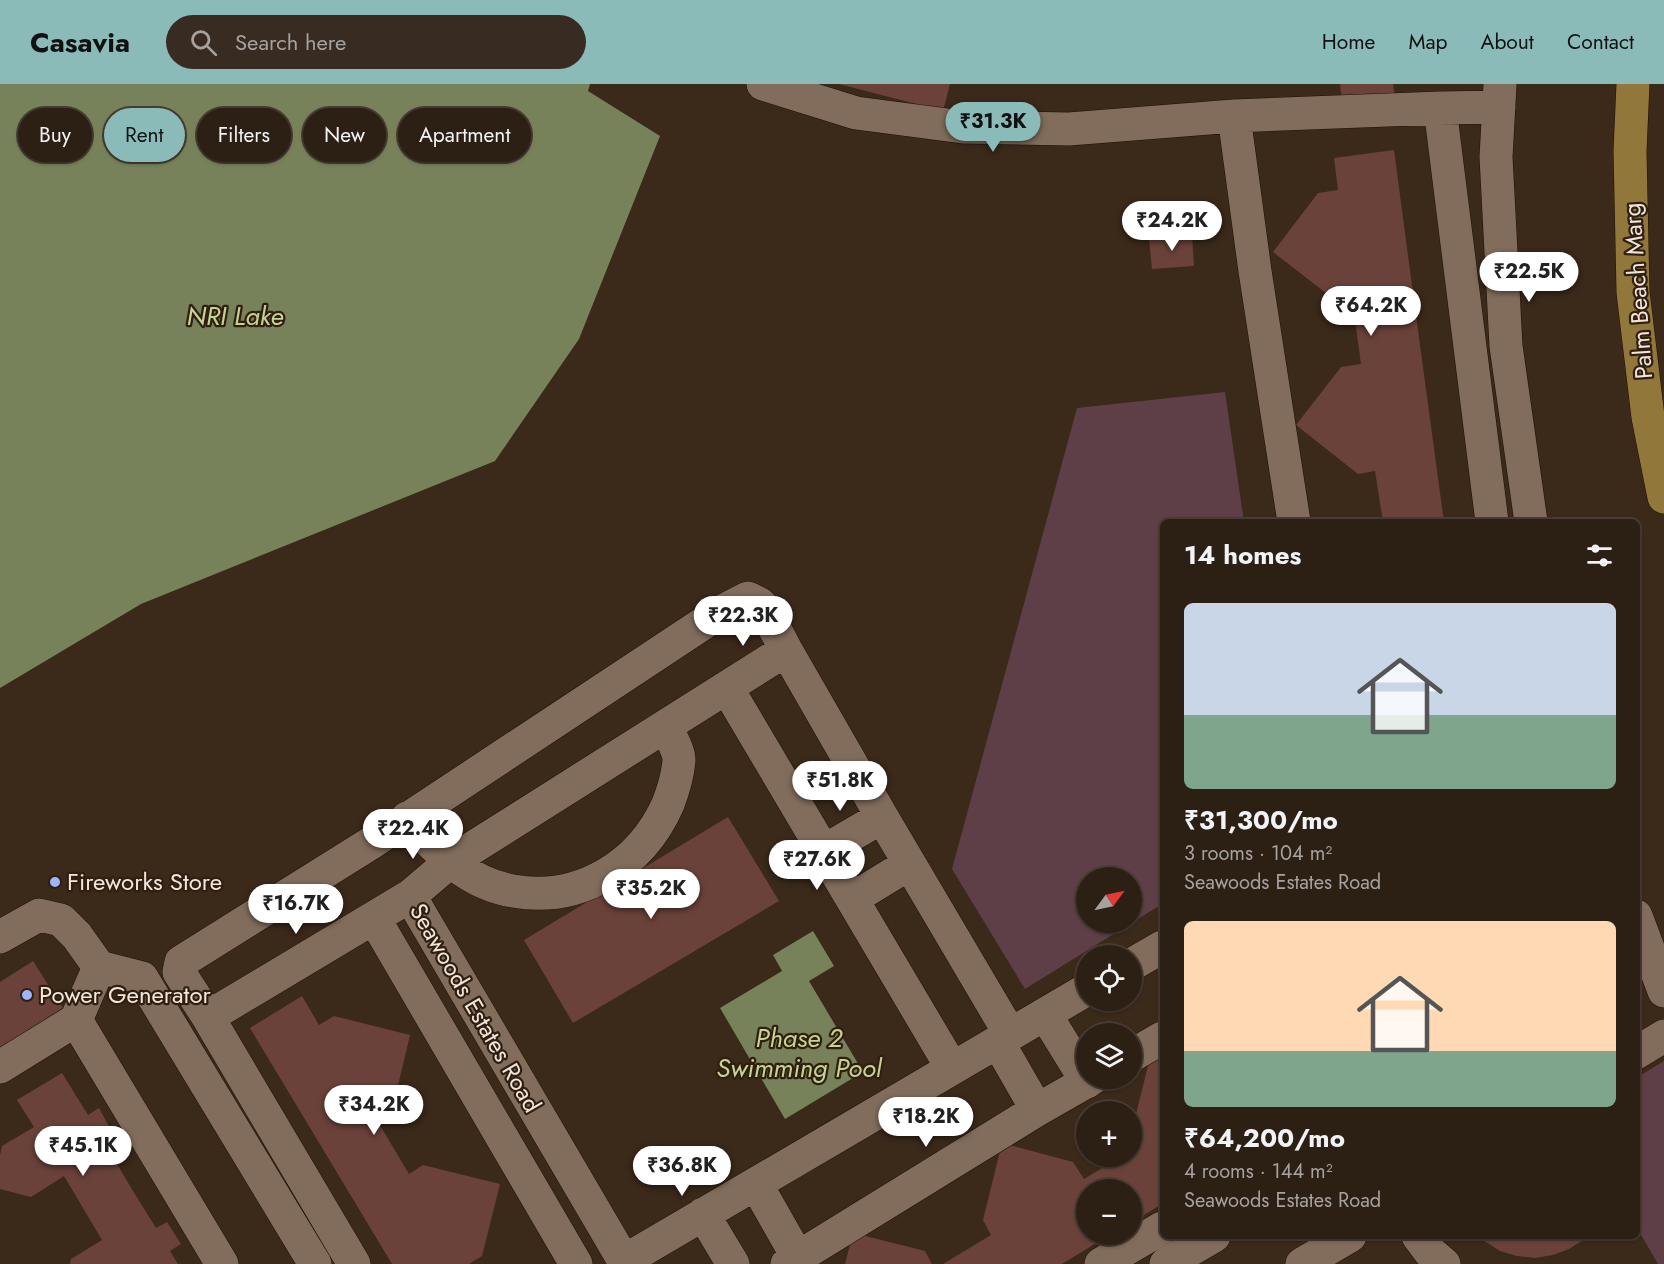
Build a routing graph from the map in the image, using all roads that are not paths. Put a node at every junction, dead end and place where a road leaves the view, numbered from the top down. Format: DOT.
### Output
graph roads {
  1 [pos="763,84"];
  2 [pos="1633,84"];
  3 [pos="1500,95"];
  4 [pos="1440,108"];
  5 [pos="1234,116"];
  6 [pos="1664,497"];
  7 [pos="1294,519"];
  8 [pos="1492,519"];
  9 [pos="1531,519"];
  10 [pos="786,650"];
  11 [pos="727,688"];
  12 [pos="666,726"];
  13 [pos="882,817"];
  14 [pos="407,818"];
  15 [pos="824,851"];
  16 [pos="450,862"];
  17 [pos="909,864"];
  18 [pos="410,896"];
  19 [pos="852,899"];
  20 [pos="374,918"];
  21 [pos="1640,933"];
  22 [pos="0,937"];
  23 [pos="1160,948"];
  24 [pos="1142,959"];
  25 [pos="99,966"];
  26 [pos="1654,991"];
  27 [pos="1076,996"];
  28 [pos="1045,1014"];
  29 [pos="208,1017"];
  30 [pos="76,1020"];
  31 [pos="1664,1036"];
  32 [pos="1004,1038"];
  33 [pos="1160,1039"];
  34 [pos="1142,1050"];
  35 [pos="1640,1051"];
  36 [pos="1076,1059"];
  37 [pos="0,1066"];
  38 [pos="952,1068"];
  39 [pos="515,1076"];
  40 [pos="1076,1088"];
  41 [pos="479,1099"];
  42 [pos="1037,1110"];
  43 [pos="756,1184"];
  44 [pos="703,1214"];
  45 [pos="1160,1229"];
  46 [pos="1209,1239"];
  47 [pos="1345,1239"];
  48 [pos="1420,1239"];
  49 [pos="792,1261"];
  50 [pos="625,1262"];
  51 [pos="222,1264"];
  52 [pos="315,1264"];
  53 [pos="354,1264"];
  54 [pos="576,1264"];
  55 [pos="734,1264"];
  56 [pos="1101,1264"];
  57 [pos="1166,1264"];
  58 [pos="1302,1264"];
  59 [pos="1444,1264"];
  1 -- 5 [label="street"];
  2 -- 6 [label="main road, Palm Beach Marg"];
  3 -- 4 [label="street"];
  3 -- 9 [label="street"];
  4 -- 5 [label="street"];
  4 -- 8 [label="street"];
  5 -- 7 [label="street"];
  10 -- 11 [label="street"];
  10 -- 13 [label="street"];
  10 -- 14 [label="street"];
  11 -- 12 [label="street"];
  11 -- 15 [label="street"];
  12 -- 16 [label="street"];
  12 -- 16 [label="street"];
  13 -- 15 [label="street"];
  13 -- 17 [label="street"];
  14 -- 16 [label="street"];
  14 -- 29 [label="street"];
  15 -- 19 [label="street"];
  16 -- 18 [label="street"];
  17 -- 19 [label="street"];
  17 -- 32 [label="street"];
  18 -- 20 [label="street, Seawoods Estates Road"];
  18 -- 39 [label="street, Seawoods Estates Road"];
  19 -- 38 [label="street"];
  20 -- 29 [label="street, Seawoods Estates Road"];
  20 -- 41 [label="street"];
  21 -- 26 [label="street"];
  22 -- 25 [label="street"];
  23 -- 24 [label="street"];
  25 -- 30 [label="street"];
  25 -- 52 [label="street"];
  27 -- 28 [label="street, Seawoods Estates Road"];
  28 -- 32 [label="street, Seawoods Estates Road"];
  28 -- 36 [label="street"];
  29 -- 53 [label="street"];
  30 -- 37 [label="street"];
  30 -- 51 [label="street"];
  31 -- 35 [label="street"];
  32 -- 38 [label="street, Seawoods Estates Road"];
  32 -- 42 [label="street"];
  33 -- 34 [label="street"];
  38 -- 43 [label="street, Seawoods Estates Road"];
  39 -- 41 [label="street"];
  39 -- 50 [label="street, Seawoods Estates Road"];
  40 -- 42 [label="street"];
  41 -- 54 [label="street"];
  42 -- 49 [label="street"];
  43 -- 44 [label="street, Seawoods Estates Road"];
  43 -- 49 [label="street"];
  44 -- 50 [label="street, Seawoods Estates Road"];
  44 -- 55 [label="street"];
  45 -- 56 [label="street"];
  46 -- 57 [label="street"];
  47 -- 58 [label="street"];
  48 -- 59 [label="street"];
}
